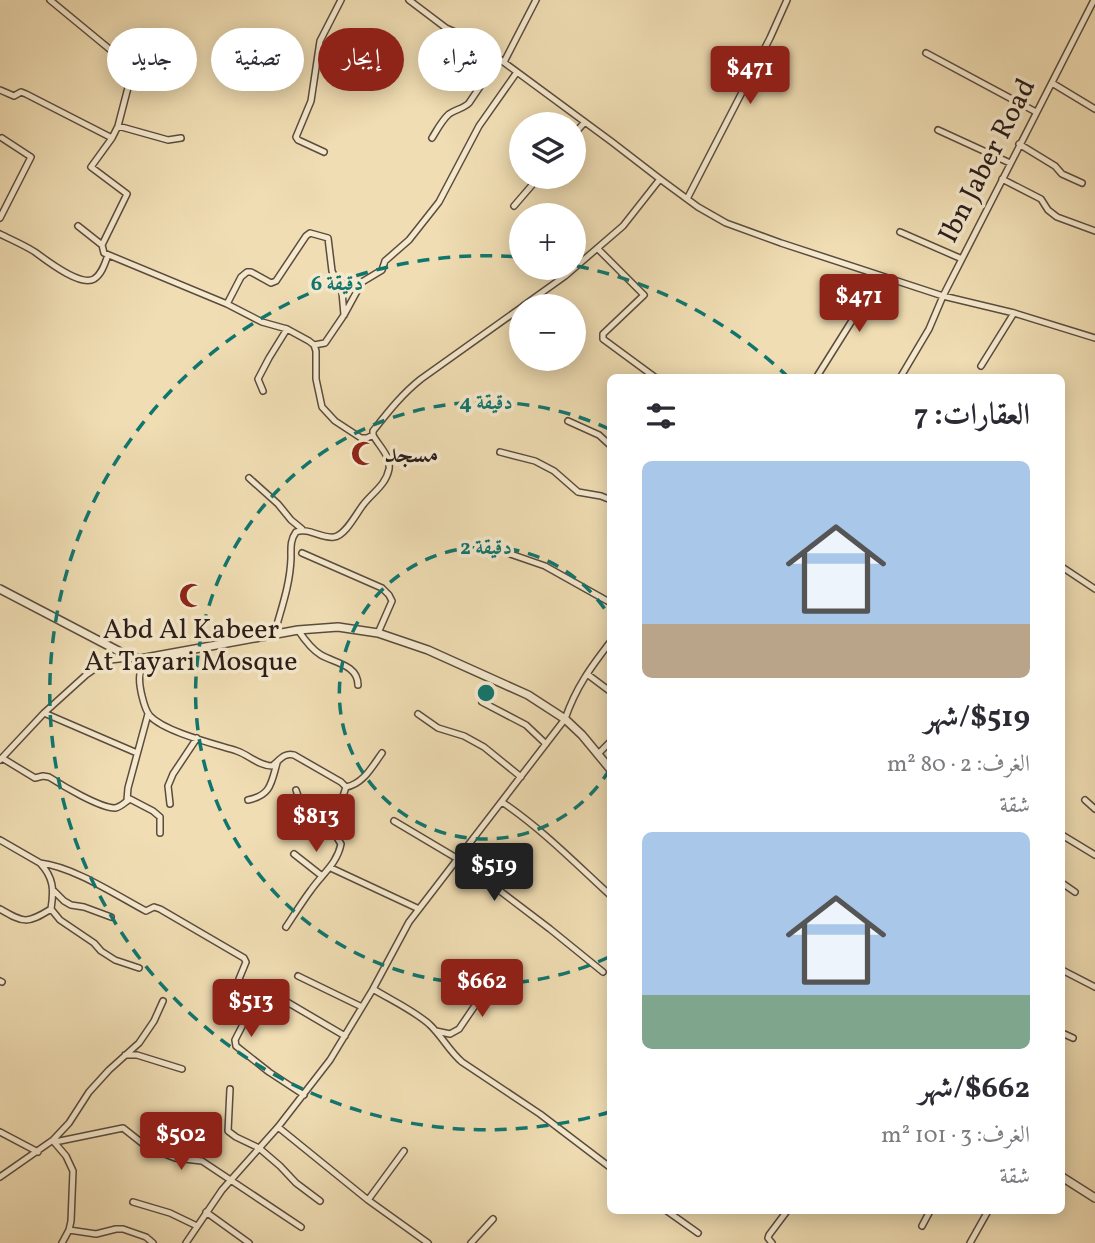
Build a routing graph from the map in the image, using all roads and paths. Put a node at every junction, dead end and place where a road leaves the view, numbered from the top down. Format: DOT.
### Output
graph roads {
  1 [pos="50,0"];
  2 [pos="341,0"];
  3 [pos="409,0"];
  4 [pos="536,0"];
  5 [pos="787,0"];
  6 [pos="1094,0"];
  7 [pos="446,28"];
  8 [pos="926,53"];
  9 [pos="502,59"];
  10 [pos="502,62"];
  11 [pos="517,72"];
  12 [pos="1052,83"];
  13 [pos="0,90"];
  14 [pos="478,91"];
  15 [pos="1095,109"];
  16 [pos="571,112"];
  17 [pos="1036,112"];
  18 [pos="586,123"];
  19 [pos="118,127"];
  20 [pos="938,130"];
  21 [pos="2,138"];
  22 [pos="112,138"];
  23 [pos="181,138"];
  24 [pos="432,138"];
  25 [pos="1019,144"];
  26 [pos="324,152"];
  27 [pos="1010,163"];
  28 [pos="660,179"];
  29 [pos="1002,179"];
  30 [pos="1082,183"];
  31 [pos="529,189"];
  32 [pos="687,199"];
  33 [pos="517,203"];
  34 [pos="0,218"];
  35 [pos="78,226"];
  36 [pos="1095,231"];
  37 [pos="900,232"];
  38 [pos="0,234"];
  39 [pos="102,245"];
  40 [pos="598,248"];
  41 [pos="108,255"];
  42 [pos="962,259"];
  43 [pos="880,276"];
  44 [pos="540,294"];
  45 [pos="943,296"];
  46 [pos="227,304"];
  47 [pos="1014,313"];
  48 [pos="344,315"];
  49 [pos="509,316"];
  50 [pos="287,329"];
  51 [pos="1095,338"];
  52 [pos="314,345"];
  53 [pos="981,366"];
  54 [pos="651,374"];
  55 [pos="819,374"];
  56 [pos="902,374"];
  57 [pos="263,391"];
  58 [pos="568,421"];
  59 [pos="373,435"];
  60 [pos="607,442"];
  61 [pos="500,452"];
  62 [pos="248,478"];
  63 [pos="607,498"];
  64 [pos="302,529"];
  65 [pos="496,549"];
  66 [pos="302,553"];
  67 [pos="1065,569"];
  68 [pos="0,589"];
  69 [pos="1095,589"];
  70 [pos="607,601"];
  71 [pos="298,630"];
  72 [pos="378,633"];
  73 [pos="274,635"];
  74 [pos="607,646"];
  75 [pos="130,657"];
  76 [pos="148,659"];
  77 [pos="586,674"];
  78 [pos="358,685"];
  79 [pos="607,689"];
  80 [pos="482,702"];
  81 [pos="44,713"];
  82 [pos="148,714"];
  83 [pos="418,714"];
  84 [pos="565,719"];
  85 [pos="197,738"];
  86 [pos="546,744"];
  87 [pos="607,745"];
  88 [pos="137,753"];
  89 [pos="382,754"];
  90 [pos="598,754"];
  91 [pos="1,759"];
  92 [pos="277,763"];
  93 [pos="607,765"];
  94 [pos="521,777"];
  95 [pos="346,787"];
  96 [pos="296,790"];
  97 [pos="127,800"];
  98 [pos="247,800"];
  99 [pos="1085,800"];
  100 [pos="502,802"];
  101 [pos="170,804"];
  102 [pos="1095,809"];
  103 [pos="394,821"];
  104 [pos="160,832"];
  105 [pos="334,833"];
  106 [pos="1065,837"];
  107 [pos="0,840"];
  108 [pos="1094,853"];
  109 [pos="294,854"];
  110 [pos="458,859"];
  111 [pos="40,863"];
  112 [pos="331,868"];
  113 [pos="322,876"];
  114 [pos="1065,885"];
  115 [pos="54,891"];
  116 [pos="607,892"];
  117 [pos="1075,892"];
  118 [pos="0,909"];
  119 [pos="51,909"];
  120 [pos="419,909"];
  121 [pos="111,917"];
  122 [pos="286,927"];
  123 [pos="510,966"];
  124 [pos="139,968"];
  125 [pos="603,972"];
  126 [pos="1065,972"];
  127 [pos="298,976"];
  128 [pos="1095,987"];
  129 [pos="373,989"];
  130 [pos="270,992"];
  131 [pos="163,1001"];
  132 [pos="362,1007"];
  133 [pos="436,1031"];
  134 [pos="1065,1034"];
  135 [pos="345,1036"];
  136 [pos="1073,1038"];
  137 [pos="125,1055"];
  138 [pos="182,1069"];
  139 [pos="230,1089"];
  140 [pos="304,1095"];
  141 [pos="278,1128"];
  142 [pos="0,1132"];
  143 [pos="54,1141"];
  144 [pos="259,1148"];
  145 [pos="404,1151"];
  146 [pos="38,1152"];
  147 [pos="607,1165"];
  148 [pos="0,1177"];
  149 [pos="1065,1179"];
  150 [pos="232,1180"];
  151 [pos="1094,1195"];
  152 [pos="368,1200"];
  153 [pos="320,1201"];
  154 [pos="133,1202"];
  155 [pos="206,1212"];
  156 [pos="671,1214"];
  157 [pos="785,1214"];
  158 [pos="928,1214"];
  159 [pos="986,1214"];
  160 [pos="493,1219"];
  161 [pos="197,1226"];
  162 [pos="301,1227"];
  163 [pos="922,1227"];
  164 [pos="69,1230"];
  165 [pos="698,1233"];
  166 [pos="62,1243"];
  167 [pos="153,1243"];
  168 [pos="186,1243"];
  169 [pos="249,1243"];
  170 [pos="428,1243"];
  171 [pos="471,1243"];
  172 [pos="772,1243"];
  173 [pos="971,1243"];
  1 -- 19 [label="street"];
  2 -- 26 [label="street"];
  3 -- 7 [label="street"];
  4 -- 9 [label="street"];
  5 -- 32 [label="street"];
  6 -- 12 [label="street, Ibn Jaber Road"];
  8 -- 17 [label="street"];
  10 -- 11 [label="street"];
  11 -- 16 [label="street"];
  11 -- 48 [label="street"];
  12 -- 15 [label="street"];
  12 -- 17 [label="street, Ibn Jaber Road"];
  13 -- 22 [label="street"];
  14 -- 24 [label="street"];
  17 -- 25 [label="street, Ibn Jaber Road"];
  18 -- 28 [label="street"];
  19 -- 22 [label="street"];
  19 -- 23 [label="street"];
  20 -- 27 [label="street"];
  21 -- 34 [label="street"];
  22 -- 39 [label="street"];
  25 -- 27 [label="street, Ibn Jaber Road"];
  25 -- 30 [label="street"];
  27 -- 29 [label="street, Ibn Jaber Road"];
  28 -- 32 [label="street"];
  28 -- 40 [label="street"];
  29 -- 36 [label="street"];
  29 -- 42 [label="street, Ibn Jaber Road"];
  31 -- 33 [label="street"];
  32 -- 43 [label="street"];
  35 -- 39 [label="street"];
  37 -- 42 [label="street"];
  38 -- 41 [label="street"];
  39 -- 41 [label="street"];
  40 -- 44 [label="street"];
  40 -- 54 [label="street"];
  41 -- 46 [label="street"];
  42 -- 45 [label="street, Ibn Jaber Road"];
  43 -- 45 [label="street"];
  43 -- 55 [label="street"];
  45 -- 47 [label="street"];
  45 -- 56 [label="street, Ibn Jaber Road"];
  46 -- 48 [label="street"];
  46 -- 50 [label="street"];
  47 -- 51 [label="street"];
  47 -- 53 [label="street"];
  48 -- 52 [label="street"];
  49 -- 59 [label="street"];
  50 -- 52 [label="street"];
  50 -- 57 [label="street"];
  52 -- 59 [label="street"];
  58 -- 60 [label="street"];
  59 -- 64 [label="street"];
  61 -- 63 [label="street"];
  62 -- 64 [label="street"];
  64 -- 73 [label="street"];
  65 -- 70 [label="street"];
  66 -- 72 [label="street"];
  67 -- 69 [label="street"];
  68 -- 75 [label="street"];
  71 -- 72 [label="street"];
  71 -- 73 [label="street"];
  71 -- 78 [label="street"];
  72 -- 84 [label="street"];
  73 -- 76 [label="street"];
  74 -- 77 [label="street"];
  75 -- 76 [label="street"];
  75 -- 81 [label="street"];
  76 -- 82 [label="street"];
  77 -- 79 [label="street"];
  77 -- 84 [label="street"];
  80 -- 86 [label="street"];
  81 -- 88 [label="street"];
  81 -- 91 [label="street"];
  82 -- 85 [label="street"];
  82 -- 88 [label="street"];
  83 -- 94 [label="street"];
  84 -- 86 [label="street"];
  84 -- 90 [label="street"];
  85 -- 92 [label="street"];
  85 -- 101 [label="street"];
  86 -- 94 [label="street"];
  87 -- 90 [label="street"];
  88 -- 97 [label="street"];
  89 -- 95 [label="street"];
  90 -- 93 [label="street"];
  91 -- 97 [label="street"];
  92 -- 95 [label="street"];
  92 -- 98 [label="street"];
  94 -- 100 [label="street"];
  95 -- 105 [label="street"];
  96 -- 105 [label="street"];
  97 -- 104 [label="street"];
  99 -- 102 [label="street"];
  100 -- 110 [label="street"];
  100 -- 116 [label="street"];
  103 -- 110 [label="street"];
  105 -- 112 [label="street"];
  106 -- 108 [label="street"];
  107 -- 111 [label="street"];
  109 -- 113 [label="street"];
  110 -- 120 [label="street"];
  110 -- 125 [label="street"];
  111 -- 115 [label="street"];
  111 -- 140 [label="street"];
  112 -- 113 [label="street"];
  112 -- 120 [label="street"];
  113 -- 122 [label="street"];
  114 -- 117 [label="street"];
  115 -- 119 [label="street"];
  115 -- 121 [label="street"];
  118 -- 119 [label="street"];
  119 -- 124 [label="street"];
  120 -- 129 [label="street"];
  123 -- 133 [label="street"];
  126 -- 128 [label="street"];
  127 -- 132 [label="street"];
  129 -- 132 [label="street"];
  129 -- 133 [label="street"];
  130 -- 135 [label="street"];
  131 -- 137 [label="street"];
  132 -- 135 [label="street"];
  133 -- 147 [label="street"];
  134 -- 136 [label="street"];
  135 -- 140 [label="street"];
  137 -- 138 [label="street"];
  137 -- 143 [label="street"];
  139 -- 144 [label="street"];
  140 -- 141 [label="street"];
  141 -- 144 [label="street"];
  141 -- 152 [label="street"];
  142 -- 146 [label="street"];
  143 -- 146 [label="street"];
  143 -- 150 [label="street"];
  143 -- 164 [label="street"];
  144 -- 150 [label="street"];
  144 -- 153 [label="street"];
  145 -- 152 [label="street"];
  146 -- 148 [label="street"];
  149 -- 151 [label="street"];
  150 -- 155 [label="street"];
  150 -- 162 [label="street"];
  152 -- 170 [label="street"];
  154 -- 161 [label="street"];
  155 -- 161 [label="street"];
  155 -- 169 [label="street"];
  156 -- 165 [label="street"];
  157 -- 172 [label="street"];
  158 -- 163 [label="street"];
  159 -- 173 [label="street"];
  160 -- 171 [label="street"];
  161 -- 168 [label="street"];
  164 -- 166 [label="street"];
  164 -- 167 [label="street"];
}
